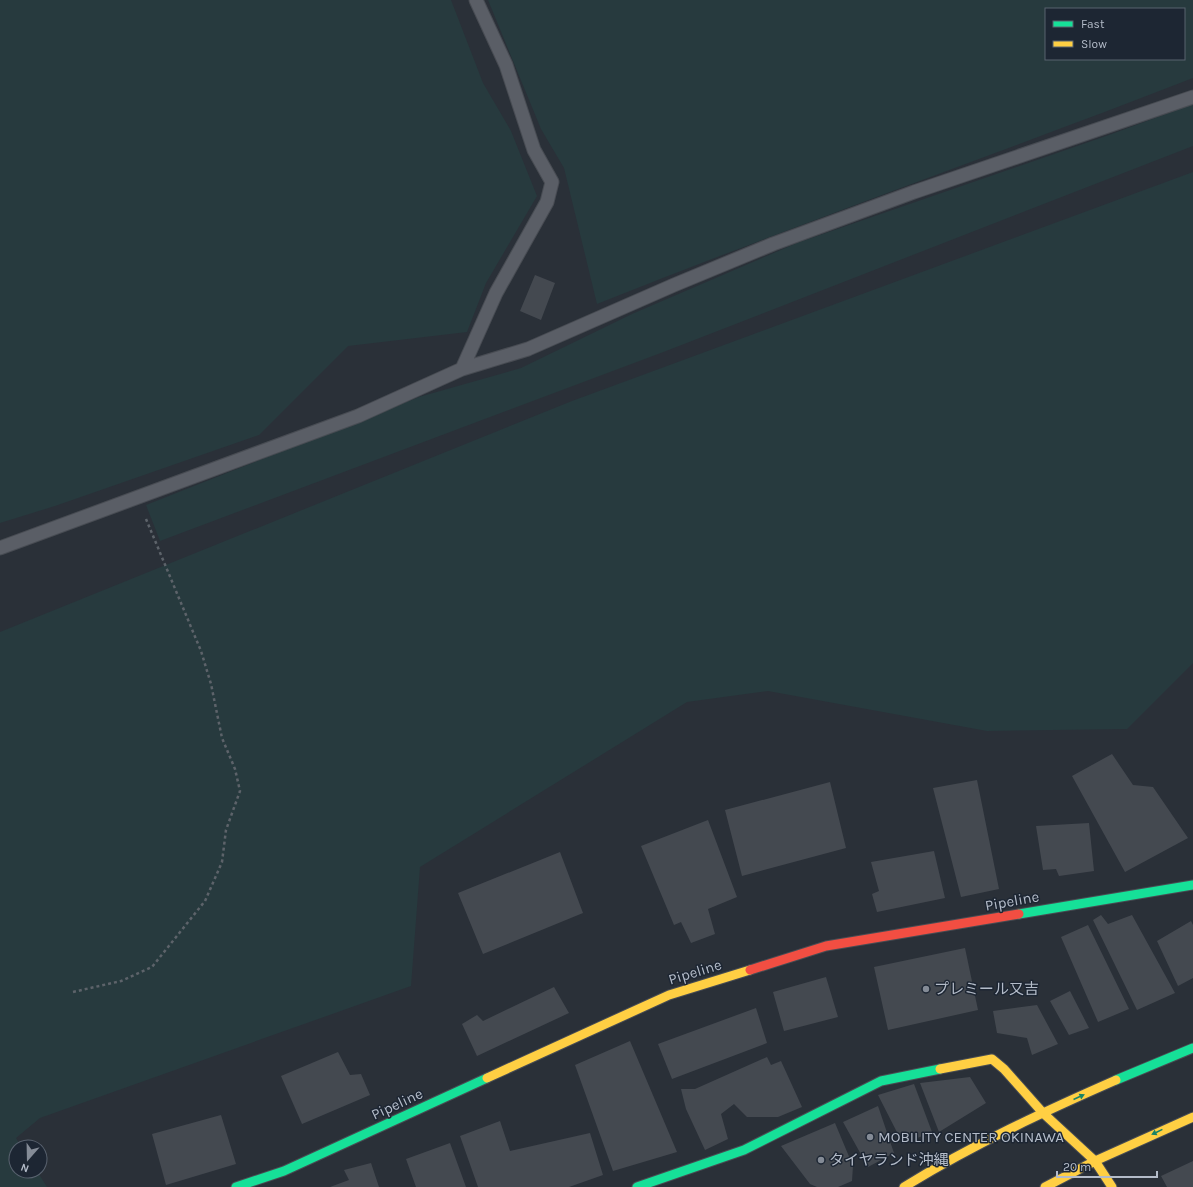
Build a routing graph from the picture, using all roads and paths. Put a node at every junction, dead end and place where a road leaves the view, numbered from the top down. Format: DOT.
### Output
graph roads {
  1 [pos="476,0"];
  2 [pos="1193,97"];
  3 [pos="462,369"];
  4 [pos="138,498"];
  5 [pos="0,548"];
  6 [pos="1193,885"];
  7 [pos="73,992"];
  8 [pos="1193,1048"];
  9 [pos="1043,1112"];
  10 [pos="1193,1117"];
  11 [pos="1095,1161"];
  12 [pos="236,1187"];
  13 [pos="637,1187"];
  14 [pos="904,1187"];
  15 [pos="1045,1187"];
  16 [pos="1112,1187"];
  1 -- 3 [label="lane"];
  2 -- 3 [label="lane"];
  3 -- 4 [label="lane"];
  4 -- 5 [label="lane"];
  4 -- 7 [label="path"];
  6 -- 12 [label="main road, Pipeline"];
  9 -- 8 [label="main road, one-way"];
  9 -- 11 [label="main road"];
  9 -- 13 [label="main road"];
  9 -- 14 [label="main road"];
  10 -- 11 [label="main road, one-way"];
  11 -- 15 [label="main road"];
  11 -- 16 [label="main road"];
}
